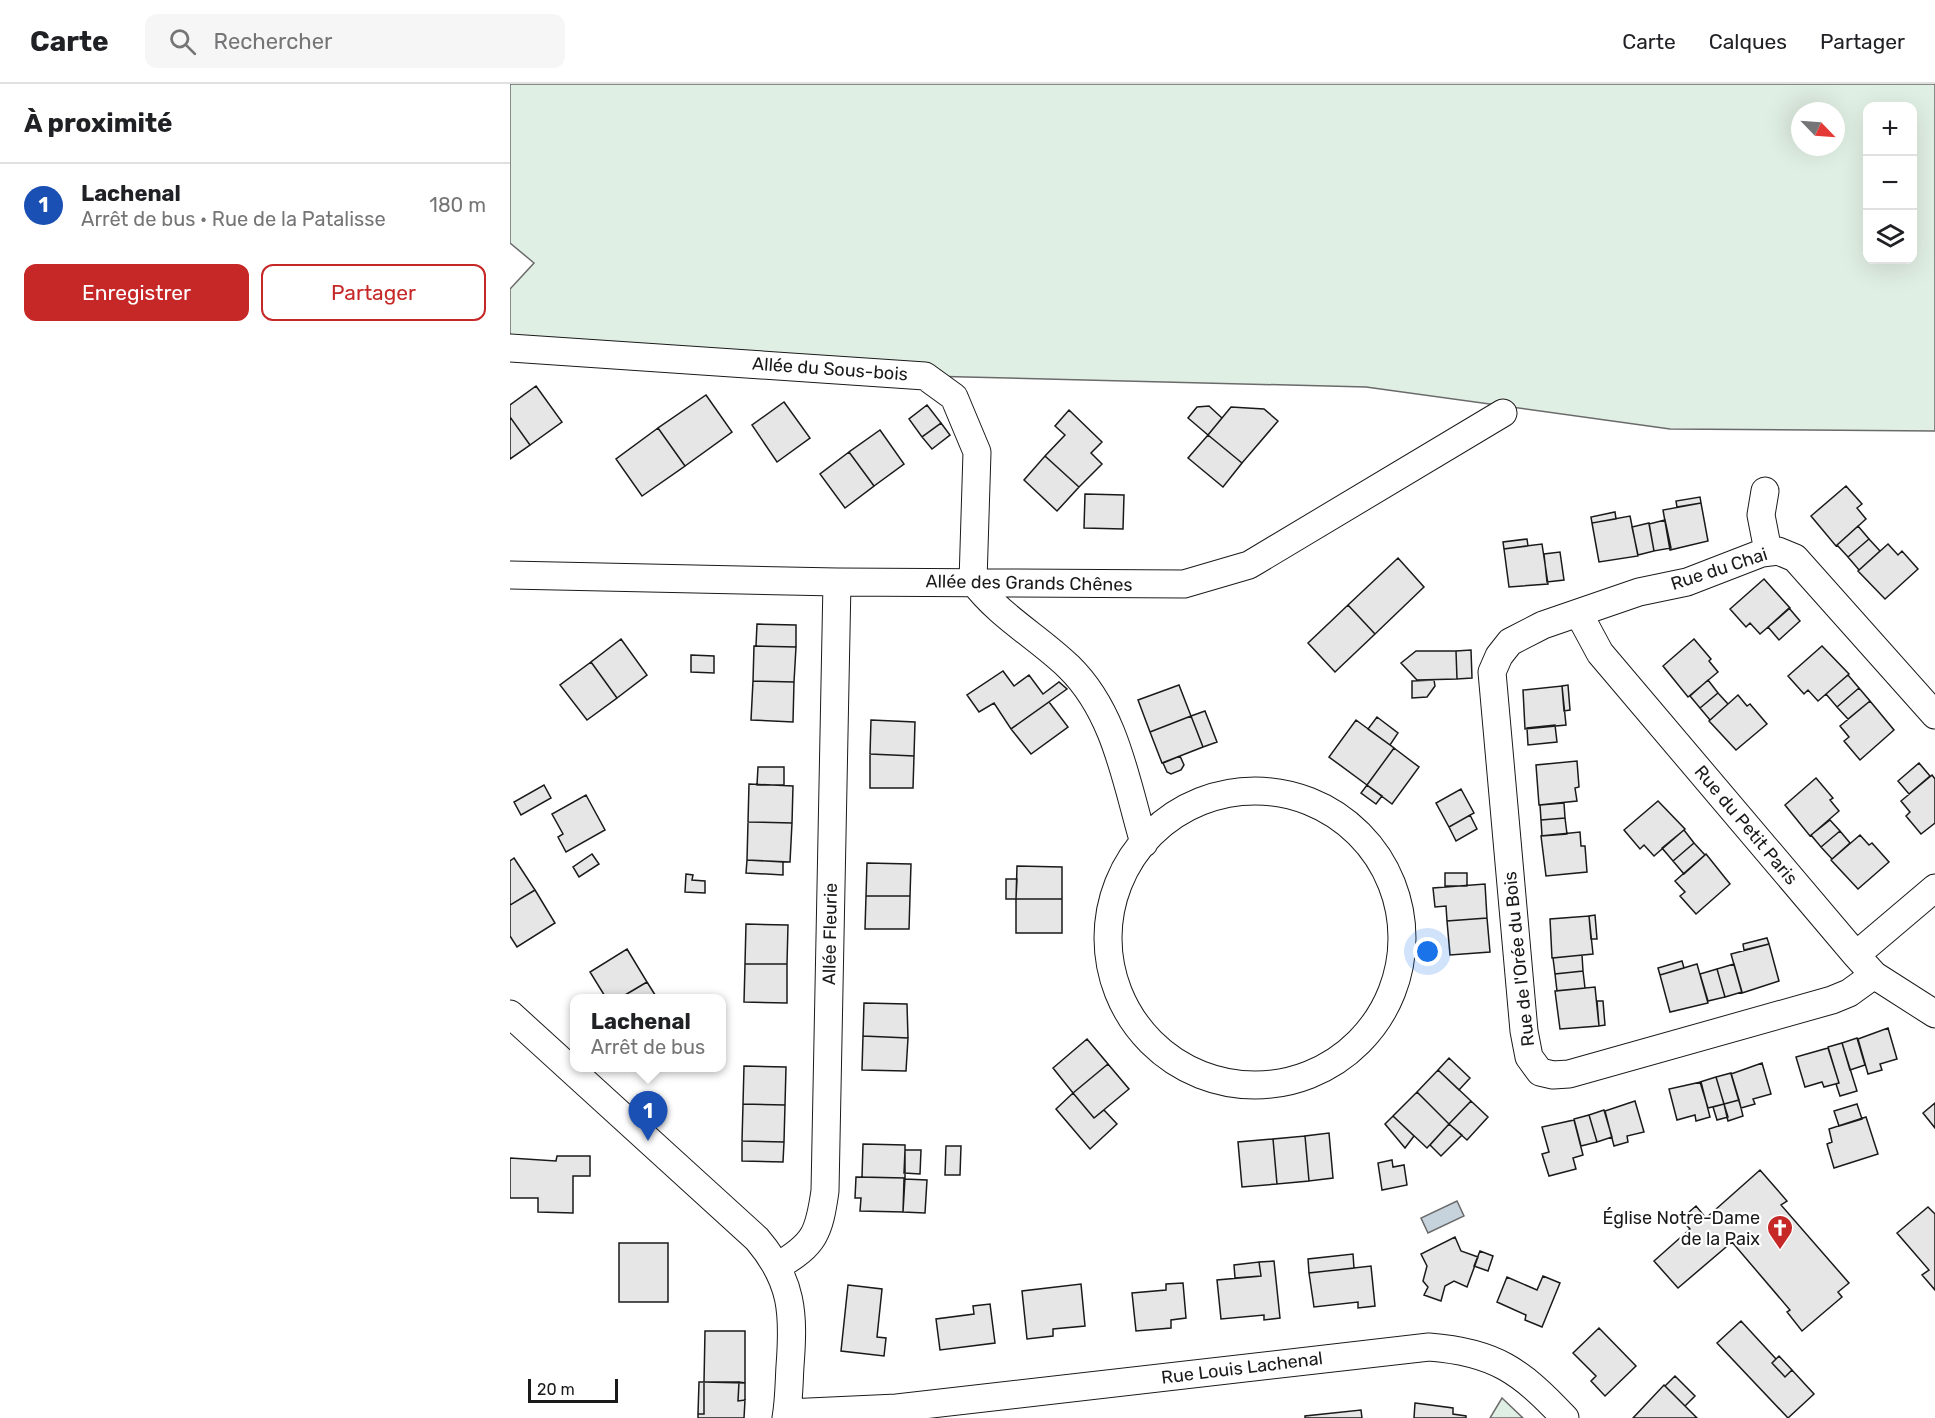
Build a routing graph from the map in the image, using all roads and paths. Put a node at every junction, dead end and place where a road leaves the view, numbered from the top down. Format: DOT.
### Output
graph roads {
  1 [pos="510,348"];
  2 [pos="1503,413"];
  3 [pos="1765,491"];
  4 [pos="1768,551"];
  5 [pos="510,575"];
  6 [pos="973,581"];
  7 [pos="837,582"];
  8 [pos="1579,614"];
  9 [pos="1935,715"];
  10 [pos="1144,843"];
  11 [pos="1935,888"];
  12 [pos="1856,955"];
  13 [pos="1874,975"];
  14 [pos="510,1014"];
  15 [pos="1935,1014"];
  16 [pos="570,1069"];
  17 [pos="574,1072"];
  18 [pos="778,1266"];
  19 [pos="897,1413"];
  20 [pos="787,1415"];
  21 [pos="1565,1418"];
  1 -- 6 [label="street, Allée du Sous-bois"];
  2 -- 6 [label="street, Allée des Grands Chênes"];
  3 -- 4 [label="street"];
  4 -- 8 [label="street, Rue du Chai"];
  4 -- 9 [label="street, Rue du Chai"];
  5 -- 7 [label="street, Allée des Grands Chênes"];
  6 -- 7 [label="street, Allée des Grands Chênes"];
  6 -- 10 [label="street"];
  7 -- 18 [label="street, Allée Fleurie"];
  8 -- 12 [label="street, Rue du Petit Paris"];
  8 -- 13 [label="street, Rue de l'Orée du Bois"];
  10 -- 10 [label="street"];
  11 -- 12 [label="street"];
  12 -- 13 [label="street, Rue du Petit Paris"];
  13 -- 15 [label="street, Rue du Petit Paris"];
  14 -- 16 [label="street"];
  17 -- 18 [label="street"];
  18 -- 20 [label="street"];
  19 -- 20 [label="street, Rue Louis Lachenal"];
  19 -- 21 [label="street, Rue Louis Lachenal"];
}
